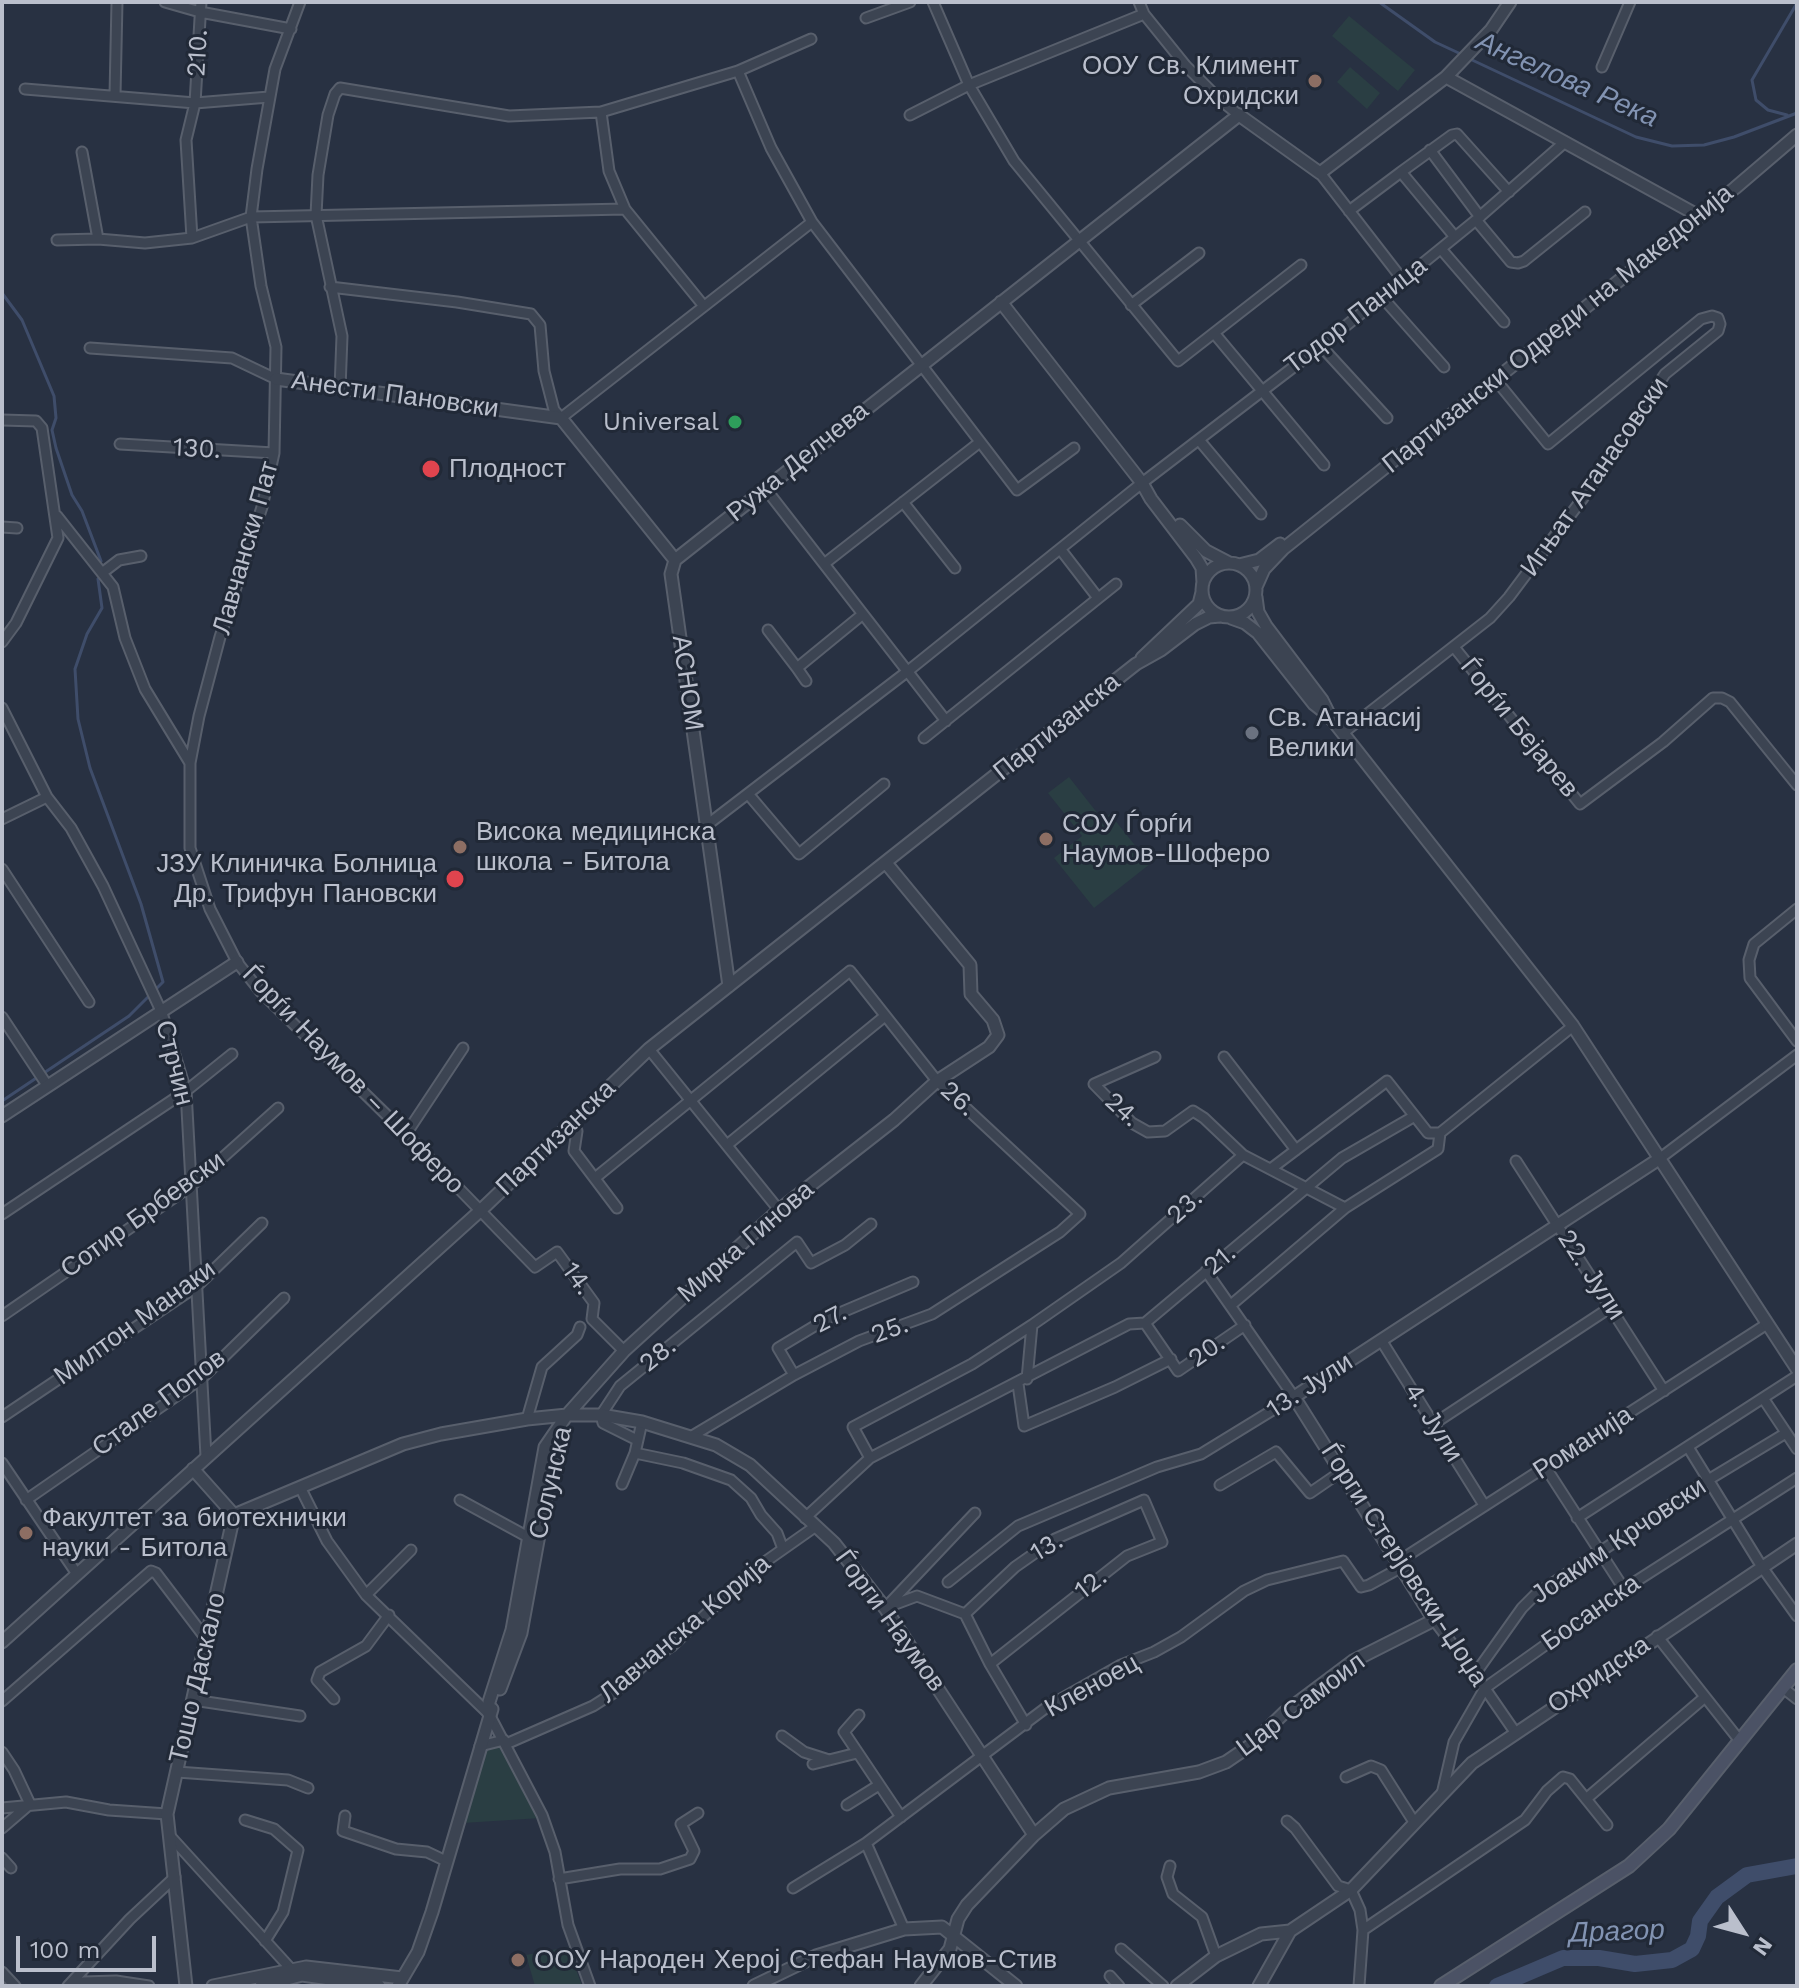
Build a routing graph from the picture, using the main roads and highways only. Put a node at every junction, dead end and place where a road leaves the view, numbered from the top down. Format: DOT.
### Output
graph roads {
  1 [pos="1797,1670"];
  2 [pos="1441,1986"];
  1 -- 2 [label="main road"];
}
